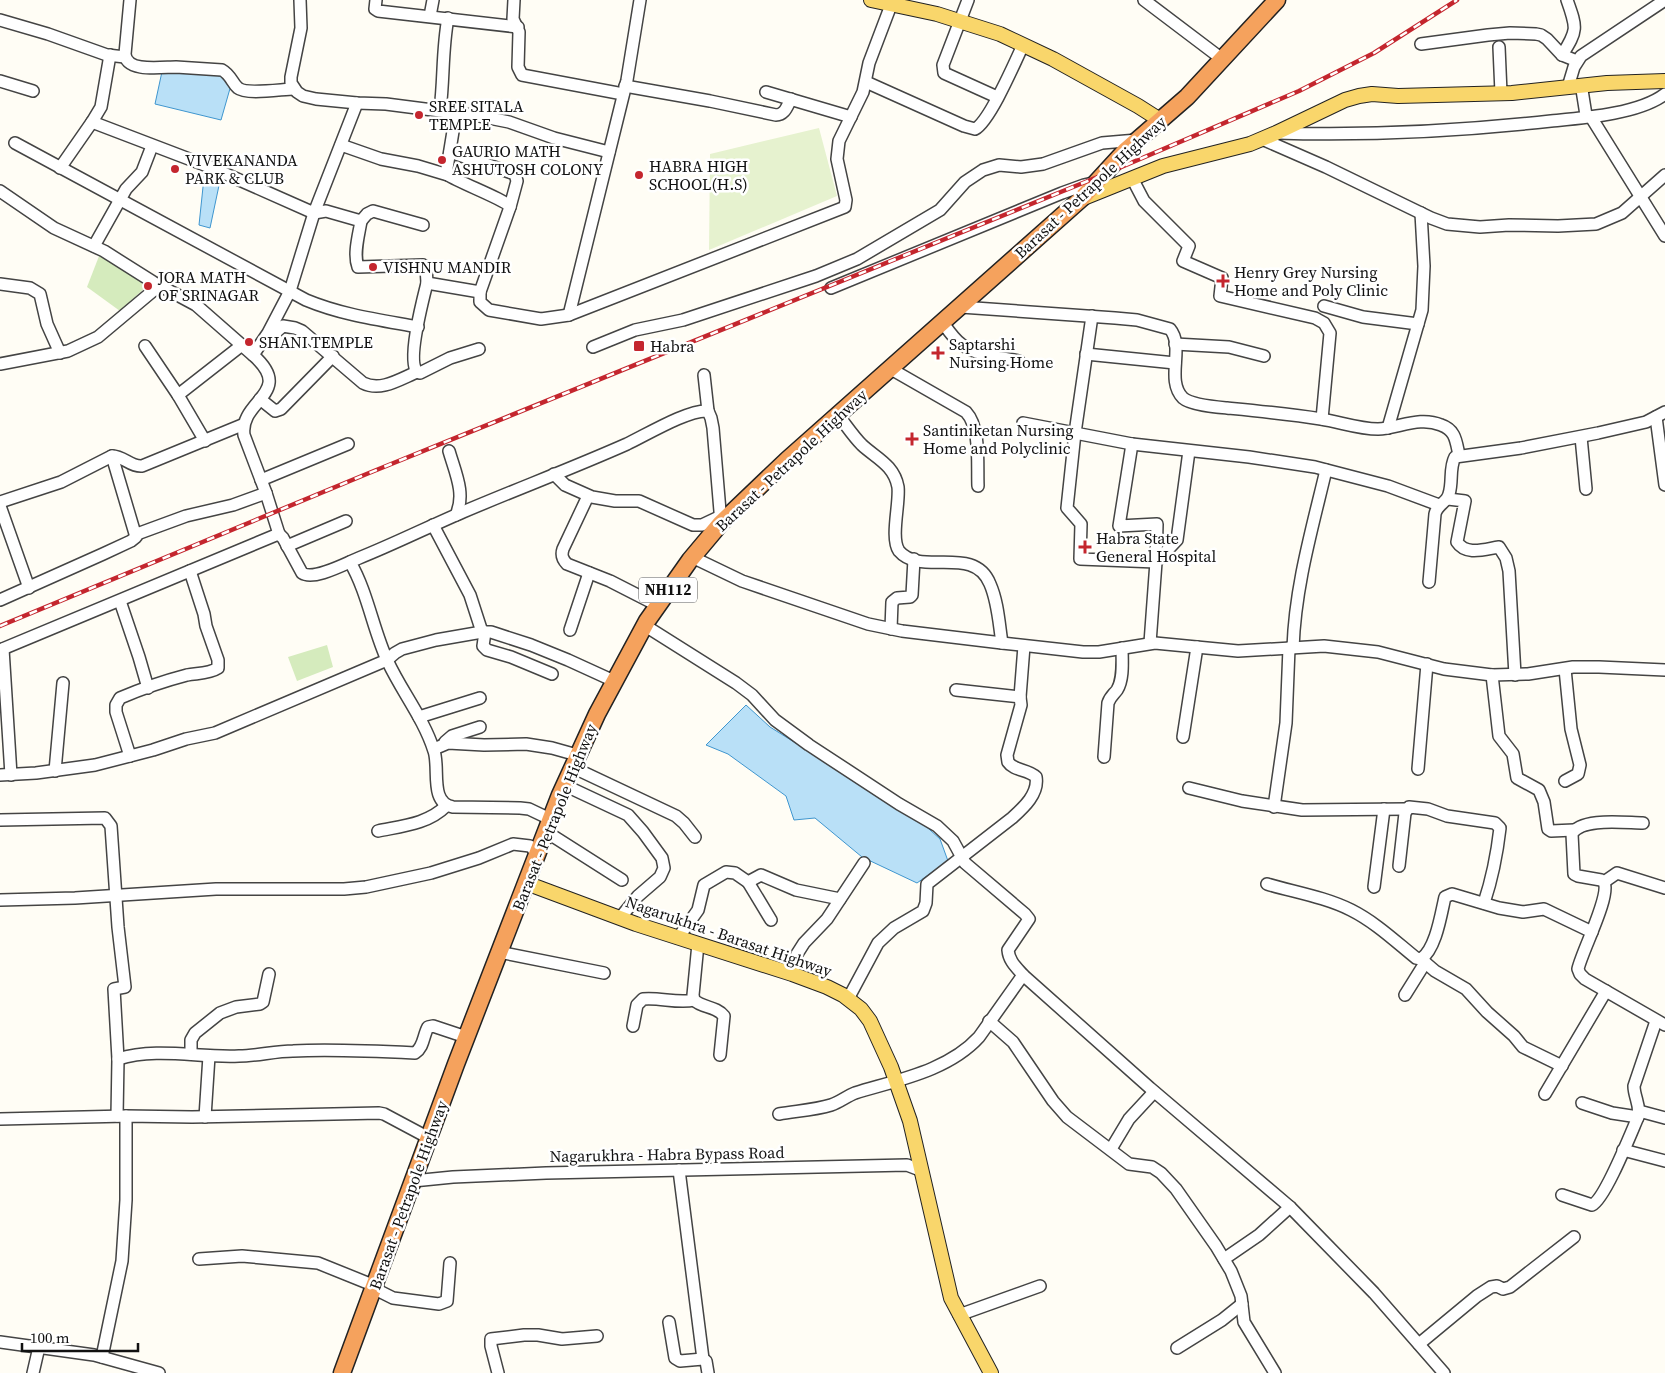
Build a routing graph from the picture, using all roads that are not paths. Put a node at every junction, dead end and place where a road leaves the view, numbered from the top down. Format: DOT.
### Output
graph roads {
  1 [pos="130,0"];
  2 [pos="300,0"];
  3 [pos="376,0"];
  4 [pos="433,0"];
  5 [pos="514,0"];
  6 [pos="640,0"];
  7 [pos="871,0"];
  8 [pos="968,0"];
  9 [pos="1144,0"];
  10 [pos="1277,0"];
  11 [pos="1567,0"];
  12 [pos="1664,0"];
  13 [pos="891,4"];
  14 [pos="918,5"];
  15 [pos="430,16"];
  16 [pos="448,18"];
  17 [pos="0,20"];
  18 [pos="961,20"];
  19 [pos="518,27"];
  20 [pos="1420,44"];
  21 [pos="1023,45"];
  22 [pos="1499,47"];
  23 [pos="110,55"];
  24 [pos="1562,55"];
  25 [pos="125,57"];
  26 [pos="1222,60"];
  27 [pos="1577,61"];
  28 [pos="0,80"];
  29 [pos="1665,81"];
  30 [pos="866,82"];
  31 [pos="294,88"];
  32 [pos="1575,89"];
  33 [pos="624,90"];
  34 [pos="33,91"];
  35 [pos="766,92"];
  36 [pos="1502,93"];
  37 [pos="1665,94"];
  38 [pos="997,97"];
  39 [pos="791,99"];
  40 [pos="357,103"];
  41 [pos="440,110"];
  42 [pos="456,113"];
  43 [pos="851,117"];
  44 [pos="1591,117"];
  45 [pos="1160,120"];
  46 [pos="92,122"];
  47 [pos="1276,133"];
  48 [pos="1262,139"];
  49 [pos="1137,140"];
  50 [pos="16,143"];
  51 [pos="342,145"];
  52 [pos="152,146"];
  53 [pos="450,152"];
  54 [pos="609,152"];
  55 [pos="60,168"];
  56 [pos="448,175"];
  57 [pos="1665,175"];
  58 [pos="1133,180"];
  59 [pos="1097,182"];
  60 [pos="0,191"];
  61 [pos="1641,197"];
  62 [pos="121,199"];
  63 [pos="1082,199"];
  64 [pos="510,207"];
  65 [pos="314,213"];
  66 [pos="1421,213"];
  67 [pos="361,221"];
  68 [pos="423,225"];
  69 [pos="1665,236"];
  70 [pos="94,246"];
  71 [pos="427,283"];
  72 [pos="0,284"];
  73 [pos="160,285"];
  74 [pos="831,288"];
  75 [pos="290,291"];
  76 [pos="480,292"];
  77 [pos="1324,306"];
  78 [pos="961,307"];
  79 [pos="569,315"];
  80 [pos="1092,316"];
  81 [pos="943,323"];
  82 [pos="1418,324"];
  83 [pos="418,327"];
  84 [pos="1175,344"];
  85 [pos="242,345"];
  86 [pos="145,346"];
  87 [pos="594,347"];
  88 [pos="479,348"];
  89 [pos="256,352"];
  90 [pos="60,353"];
  91 [pos="1086,354"];
  92 [pos="333,356"];
  93 [pos="1264,356"];
  94 [pos="1019,361"];
  95 [pos="1175,363"];
  96 [pos="0,364"];
  97 [pos="891,369"];
  98 [pos="417,372"];
  99 [pos="704,375"];
  100 [pos="178,394"];
  101 [pos="260,399"];
  102 [pos="708,411"];
  103 [pos="1661,414"];
  104 [pos="838,415"];
  105 [pos="1322,419"];
  106 [pos="1023,424"];
  107 [pos="242,425"];
  108 [pos="1388,428"];
  109 [pos="1075,433"];
  110 [pos="1581,437"];
  111 [pos="205,441"];
  112 [pos="348,444"];
  113 [pos="1132,444"];
  114 [pos="449,451"];
  115 [pos="1189,451"];
  116 [pos="1459,455"];
  117 [pos="112,456"];
  118 [pos="1326,470"];
  119 [pos="554,474"];
  120 [pos="261,480"];
  121 [pos="1665,485"];
  122 [pos="978,486"];
  123 [pos="1586,489"];
  124 [pos="266,493"];
  125 [pos="588,496"];
  126 [pos="1443,502"];
  127 [pos="0,504"];
  128 [pos="456,515"];
  129 [pos="721,520"];
  130 [pos="346,521"];
  131 [pos="433,525"];
  132 [pos="137,534"];
  133 [pos="279,534"];
  134 [pos="287,546"];
  135 [pos="692,557"];
  136 [pos="914,559"];
  137 [pos="350,562"];
  138 [pos="1156,562"];
  139 [pos="190,571"];
  140 [pos="589,573"];
  141 [pos="1429,582"];
  142 [pos="29,588"];
  143 [pos="0,600"];
  144 [pos="120,601"];
  145 [pos="657,605"];
  146 [pos="644,625"];
  147 [pos="891,629"];
  148 [pos="570,630"];
  149 [pos="484,632"];
  150 [pos="1150,643"];
  151 [pos="1002,644"];
  152 [pos="1024,646"];
  153 [pos="1197,647"];
  154 [pos="1122,648"];
  155 [pos="1291,648"];
  156 [pos="1,649"];
  157 [pos="387,660"];
  158 [pos="1427,664"];
  159 [pos="1565,668"];
  160 [pos="1665,670"];
  161 [pos="552,674"];
  162 [pos="1515,674"];
  163 [pos="1492,675"];
  164 [pos="614,682"];
  165 [pos="63,683"];
  166 [pos="148,688"];
  167 [pos="956,690"];
  168 [pos="1020,697"];
  169 [pos="480,698"];
  170 [pos="419,717"];
  171 [pos="480,727"];
  172 [pos="1183,737"];
  173 [pos="439,746"];
  174 [pos="130,756"];
  175 [pos="1104,757"];
  176 [pos="574,761"];
  177 [pos="1418,769"];
  178 [pos="55,771"];
  179 [pos="5,775"];
  180 [pos="1565,781"];
  181 [pos="564,785"];
  182 [pos="1189,788"];
  183 [pos="446,806"];
  184 [pos="1274,807"];
  185 [pos="1384,809"];
  186 [pos="1406,809"];
  187 [pos="0,820"];
  188 [pos="1644,823"];
  189 [pos="548,825"];
  190 [pos="1574,830"];
  191 [pos="378,831"];
  192 [pos="695,838"];
  193 [pos="537,853"];
  194 [pos="962,857"];
  195 [pos="864,863"];
  196 [pos="1399,866"];
  197 [pos="622,880"];
  198 [pos="748,882"];
  199 [pos="1604,882"];
  200 [pos="526,883"];
  201 [pos="1267,884"];
  202 [pos="1374,887"];
  203 [pos="1665,888"];
  204 [pos="117,895"];
  205 [pos="840,899"];
  206 [pos="0,900"];
  207 [pos="1484,904"];
  208 [pos="620,918"];
  209 [pos="771,920"];
  210 [pos="1592,932"];
  211 [pos="678,938"];
  212 [pos="698,944"];
  213 [pos="499,952"];
  214 [pos="1423,961"];
  215 [pos="604,973"];
  216 [pos="269,974"];
  217 [pos="792,974"];
  218 [pos="1023,975"];
  219 [pos="1606,991"];
  220 [pos="1405,995"];
  221 [pos="848,999"];
  222 [pos="694,1000"];
  223 [pos="989,1021"];
  224 [pos="1660,1023"];
  225 [pos="633,1026"];
  226 [pos="466,1037"];
  227 [pos="191,1054"];
  228 [pos="720,1055"];
  229 [pos="209,1056"];
  230 [pos="118,1059"];
  231 [pos="1562,1066"];
  232 [pos="897,1082"];
  233 [pos="1154,1092"];
  234 [pos="1545,1094"];
  235 [pos="1582,1103"];
  236 [pos="779,1114"];
  237 [pos="1638,1114"];
  238 [pos="121,1116"];
  239 [pos="205,1117"];
  240 [pos="1665,1118"];
  241 [pos="0,1119"];
  242 [pos="429,1138"];
  243 [pos="1111,1149"];
  244 [pos="1623,1150"];
  245 [pos="1665,1161"];
  246 [pos="915,1164"];
  247 [pos="679,1170"];
  248 [pos="413,1181"];
  249 [pos="1562,1195"];
  250 [pos="1290,1207"];
  251 [pos="1574,1237"];
  252 [pos="199,1259"];
  253 [pos="1224,1259"];
  254 [pos="450,1263"];
  255 [pos="375,1286"];
  256 [pos="1040,1286"];
  257 [pos="1242,1304"];
  258 [pos="959,1314"];
  259 [pos="669,1322"];
  260 [pos="597,1336"];
  261 [pos="0,1342"];
  262 [pos="1419,1344"];
  263 [pos="40,1347"];
  264 [pos="1177,1348"];
  265 [pos="102,1358"];
  266 [pos="703,1359"];
  267 [pos="33,1373"];
  268 [pos="159,1373"];
  269 [pos="342,1373"];
  270 [pos="498,1373"];
  271 [pos="708,1373"];
  272 [pos="991,1373"];
  273 [pos="1275,1373"];
  274 [pos="1444,1373"];
  1 -- 25 [label="street"];
  2 -- 31 [label="street"];
  3 -- 15 [label="street"];
  4 -- 15 [label="street"];
  5 -- 19 [label="street"];
  6 -- 33 [label="street"];
  7 -- 13 [label="main road"];
  8 -- 18 [label="street"];
  9 -- 26 [label="street"];
  10 -- 26 [label="highway, Barasat - Petrapole Highway / NH112"];
  11 -- 24 [label="street"];
  12 -- 27 [label="street"];
  13 -- 14 [label="main road"];
  13 -- 30 [label="street"];
  14 -- 18 [label="main road"];
  15 -- 16 [label="street"];
  16 -- 19 [label="street"];
  16 -- 41 [label="street"];
  17 -- 23 [label="street"];
  18 -- 21 [label="main road"];
  18 -- 38 [label="street"];
  19 -- 33 [label="street"];
  20 -- 24 [label="street"];
  21 -- 38 [label="street"];
  21 -- 45 [label="main road"];
  22 -- 36 [label="street"];
  23 -- 25 [label="street"];
  23 -- 46 [label="street"];
  24 -- 27 [label="street"];
  25 -- 31 [label="street"];
  26 -- 45 [label="highway, Barasat - Petrapole Highway / NH112"];
  27 -- 32 [label="street"];
  28 -- 34 [label="street"];
  29 -- 32 [label="main road"];
  30 -- 38 [label="street"];
  30 -- 43 [label="street"];
  31 -- 40 [label="street"];
  32 -- 36 [label="main road"];
  32 -- 44 [label="street"];
  33 -- 39 [label="street"];
  33 -- 54 [label="street"];
  35 -- 39 [label="street"];
  36 -- 47 [label="main road"];
  37 -- 44 [label="street"];
  39 -- 43 [label="street"];
  40 -- 41 [label="street"];
  40 -- 51 [label="street"];
  41 -- 42 [label="street"];
  42 -- 53 [label="street"];
  42 -- 54 [label="street"];
  43 -- 79 [label="street"];
  44 -- 47 [label="street"];
  44 -- 61 [label="street"];
  45 -- 49 [label="highway, Barasat - Petrapole Highway / NH112"];
  46 -- 52 [label="street"];
  46 -- 55 [label="street"];
  47 -- 48 [label="main road"];
  48 -- 58 [label="main road"];
  48 -- 66 [label="street"];
  49 -- 59 [label="highway, Barasat - Petrapole Highway / NH112"];
  49 -- 87 [label="street"];
  50 -- 55 [label="street"];
  51 -- 56 [label="street"];
  51 -- 65 [label="street"];
  52 -- 62 [label="street"];
  52 -- 65 [label="street"];
  53 -- 56 [label="street"];
  53 -- 64 [label="street"];
  54 -- 79 [label="street"];
  55 -- 62 [label="street"];
  56 -- 64 [label="street"];
  57 -- 61 [label="street"];
  58 -- 63 [label="main road"];
  58 -- 105 [label="street"];
  59 -- 63 [label="highway, Barasat - Petrapole Highway / NH112"];
  59 -- 74 [label="street"];
  60 -- 70 [label="street"];
  61 -- 66 [label="street"];
  61 -- 69 [label="street"];
  62 -- 70 [label="street"];
  62 -- 75 [label="street"];
  63 -- 78 [label="highway, Barasat - Petrapole Highway / NH112"];
  64 -- 76 [label="street"];
  65 -- 67 [label="street"];
  65 -- 75 [label="street"];
  66 -- 82 [label="street"];
  67 -- 68 [label="street"];
  67 -- 71 [label="street"];
  70 -- 73 [label="street"];
  71 -- 76 [label="street"];
  71 -- 83 [label="street"];
  72 -- 90 [label="street"];
  73 -- 85 [label="street"];
  73 -- 90 [label="street"];
  75 -- 83 [label="street"];
  75 -- 89 [label="street"];
  76 -- 79 [label="street"];
  77 -- 82 [label="street"];
  78 -- 80 [label="street"];
  78 -- 81 [label="highway, Barasat - Petrapole Highway / NH112"];
  80 -- 84 [label="street"];
  80 -- 91 [label="street"];
  81 -- 94 [label="street"];
  81 -- 97 [label="highway, Barasat - Petrapole Highway / NH112"];
  82 -- 108 [label="street"];
  83 -- 98 [label="street"];
  84 -- 93 [label="street"];
  84 -- 95 [label="street"];
  85 -- 89 [label="street"];
  85 -- 100 [label="street"];
  86 -- 100 [label="street"];
  88 -- 98 [label="street"];
  89 -- 92 [label="street"];
  89 -- 101 [label="street"];
  90 -- 96 [label="street"];
  91 -- 95 [label="street"];
  91 -- 109 [label="street"];
  92 -- 98 [label="street"];
  92 -- 101 [label="street"];
  95 -- 105 [label="street"];
  97 -- 104 [label="highway, Barasat - Petrapole Highway / NH112"];
  97 -- 122 [label="street"];
  99 -- 102 [label="street"];
  100 -- 111 [label="street"];
  101 -- 107 [label="street"];
  102 -- 119 [label="street"];
  102 -- 129 [label="street"];
  103 -- 110 [label="street"];
  103 -- 121 [label="street"];
  104 -- 129 [label="highway, Barasat - Petrapole Highway / NH112"];
  104 -- 136 [label="street"];
  105 -- 108 [label="street"];
  106 -- 109 [label="street"];
  107 -- 111 [label="street"];
  107 -- 120 [label="street"];
  108 -- 116 [label="street"];
  109 -- 113 [label="street"];
  109 -- 138 [label="street"];
  110 -- 116 [label="street"];
  110 -- 123 [label="street"];
  111 -- 117 [label="street"];
  112 -- 120 [label="street"];
  113 -- 115 [label="street"];
  113 -- 138 [label="street"];
  114 -- 128 [label="street"];
  115 -- 118 [label="street"];
  115 -- 138 [label="street"];
  116 -- 126 [label="street"];
  117 -- 127 [label="street"];
  117 -- 132 [label="street"];
  118 -- 126 [label="street"];
  118 -- 155 [label="street"];
  119 -- 125 [label="street"];
  119 -- 128 [label="street"];
  120 -- 124 [label="street"];
  124 -- 132 [label="street"];
  124 -- 133 [label="street"];
  125 -- 129 [label="street"];
  125 -- 140 [label="street"];
  126 -- 141 [label="street"];
  126 -- 162 [label="street"];
  127 -- 142 [label="street"];
  128 -- 131 [label="street"];
  129 -- 135 [label="highway, Barasat - Petrapole Highway / NH112"];
  130 -- 134 [label="street"];
  131 -- 137 [label="street"];
  131 -- 149 [label="street"];
  132 -- 142 [label="street"];
  133 -- 134 [label="street"];
  133 -- 139 [label="street"];
  134 -- 137 [label="street"];
  135 -- 145 [label="highway, Barasat - Petrapole Highway / NH112"];
  135 -- 147 [label="street"];
  136 -- 147 [label="street"];
  136 -- 151 [label="street"];
  137 -- 157 [label="street"];
  138 -- 150 [label="street"];
  139 -- 144 [label="street"];
  139 -- 166 [label="street"];
  140 -- 145 [label="street"];
  140 -- 148 [label="street"];
  142 -- 143 [label="street"];
  144 -- 156 [label="street"];
  144 -- 166 [label="street"];
  145 -- 146 [label="highway, Barasat - Petrapole Highway / NH112"];
  146 -- 164 [label="highway, Barasat - Petrapole Highway / NH112"];
  146 -- 194 [label="street"];
  147 -- 151 [label="street"];
  149 -- 157 [label="street"];
  149 -- 161 [label="street"];
  149 -- 164 [label="street"];
  150 -- 153 [label="street"];
  150 -- 154 [label="street"];
  151 -- 152 [label="street"];
  152 -- 154 [label="street"];
  152 -- 168 [label="street"];
  153 -- 155 [label="street"];
  153 -- 172 [label="street"];
  154 -- 175 [label="street"];
  155 -- 158 [label="street"];
  155 -- 184 [label="street"];
  156 -- 179 [label="street"];
  157 -- 170 [label="street"];
  157 -- 174 [label="street"];
  158 -- 163 [label="street"];
  158 -- 177 [label="street"];
  159 -- 160 [label="street"];
  159 -- 162 [label="street"];
  159 -- 180 [label="street"];
  162 -- 163 [label="street"];
  163 -- 190 [label="street"];
  164 -- 176 [label="highway, Barasat - Petrapole Highway / NH112"];
  165 -- 178 [label="street"];
  166 -- 174 [label="street"];
  167 -- 168 [label="street"];
  168 -- 194 [label="street"];
  169 -- 170 [label="street"];
  170 -- 173 [label="street"];
  171 -- 173 [label="street"];
  173 -- 176 [label="street"];
  173 -- 183 [label="street"];
  174 -- 178 [label="street"];
  176 -- 181 [label="highway, Barasat - Petrapole Highway / NH112"];
  176 -- 192 [label="street"];
  178 -- 179 [label="street"];
  181 -- 189 [label="highway, Barasat - Petrapole Highway / NH112"];
  181 -- 208 [label="street"];
  182 -- 184 [label="street"];
  183 -- 189 [label="street"];
  183 -- 191 [label="street"];
  184 -- 185 [label="street"];
  185 -- 186 [label="street"];
  185 -- 202 [label="street"];
  186 -- 196 [label="street"];
  186 -- 207 [label="street"];
  187 -- 204 [label="street"];
  188 -- 190 [label="street"];
  189 -- 193 [label="highway, Barasat - Petrapole Highway / NH112"];
  189 -- 197 [label="street"];
  190 -- 199 [label="street"];
  193 -- 200 [label="highway, Barasat - Petrapole Highway / NH112"];
  193 -- 204 [label="street"];
  194 -- 218 [label="street"];
  194 -- 221 [label="street"];
  195 -- 205 [label="street"];
  198 -- 205 [label="street"];
  198 -- 209 [label="street"];
  198 -- 211 [label="street"];
  199 -- 203 [label="street"];
  199 -- 210 [label="street"];
  200 -- 208 [label="main road, Nagarukhra - Barasat Highway"];
  200 -- 213 [label="highway, Barasat - Petrapole Highway / NH112"];
  201 -- 214 [label="street"];
  204 -- 206 [label="street"];
  204 -- 230 [label="street"];
  205 -- 217 [label="street"];
  207 -- 210 [label="street"];
  207 -- 214 [label="street"];
  208 -- 211 [label="main road, Nagarukhra - Barasat Highway"];
  210 -- 219 [label="street"];
  211 -- 212 [label="main road, Nagarukhra - Barasat Highway"];
  212 -- 217 [label="main road, Nagarukhra - Barasat Highway"];
  212 -- 222 [label="street"];
  213 -- 215 [label="street"];
  213 -- 226 [label="highway, Barasat - Petrapole Highway / NH112"];
  214 -- 220 [label="street"];
  214 -- 231 [label="street"];
  216 -- 227 [label="street"];
  217 -- 221 [label="main road, Nagarukhra - Barasat Highway"];
  218 -- 223 [label="street"];
  218 -- 233 [label="street"];
  219 -- 224 [label="street"];
  219 -- 231 [label="street"];
  221 -- 232 [label="main road, Nagarukhra - Barasat Highway"];
  222 -- 225 [label="street"];
  222 -- 228 [label="street"];
  223 -- 232 [label="street"];
  223 -- 243 [label="street"];
  224 -- 237 [label="street"];
  226 -- 229 [label="street"];
  226 -- 242 [label="highway, Barasat - Petrapole Highway / NH112"];
  227 -- 229 [label="street"];
  227 -- 230 [label="street"];
  229 -- 239 [label="street"];
  230 -- 238 [label="street"];
  231 -- 234 [label="street"];
  232 -- 236 [label="street"];
  232 -- 246 [label="main road, Nagarukhra - Barasat Highway"];
  233 -- 243 [label="street"];
  233 -- 250 [label="street"];
  235 -- 237 [label="street"];
  237 -- 240 [label="street"];
  237 -- 244 [label="street"];
  238 -- 239 [label="street"];
  238 -- 241 [label="street"];
  238 -- 265 [label="street"];
  239 -- 242 [label="street"];
  242 -- 248 [label="highway, Barasat - Petrapole Highway / NH112"];
  243 -- 253 [label="street"];
  244 -- 245 [label="street"];
  244 -- 249 [label="street"];
  246 -- 247 [label="street, Nagarukhra - Habra Bypass Road"];
  246 -- 258 [label="main road, Nagarukhra - Barasat Highway"];
  247 -- 248 [label="street, Nagarukhra - Habra Bypass Road"];
  247 -- 266 [label="street"];
  248 -- 255 [label="highway, Barasat - Petrapole Highway / NH112"];
  250 -- 253 [label="street"];
  250 -- 262 [label="street"];
  251 -- 262 [label="street"];
  252 -- 255 [label="street"];
  253 -- 257 [label="street"];
  254 -- 255 [label="street"];
  255 -- 269 [label="highway, Barasat - Petrapole Highway / NH112"];
  256 -- 258 [label="street"];
  257 -- 264 [label="street"];
  257 -- 273 [label="street"];
  258 -- 272 [label="main road, Nagarukhra - Barasat Highway"];
  259 -- 266 [label="street"];
  260 -- 270 [label="street"];
  261 -- 263 [label="street"];
  262 -- 274 [label="street"];
  263 -- 265 [label="street"];
  263 -- 267 [label="street"];
  265 -- 268 [label="street"];
  266 -- 271 [label="street"];
}
